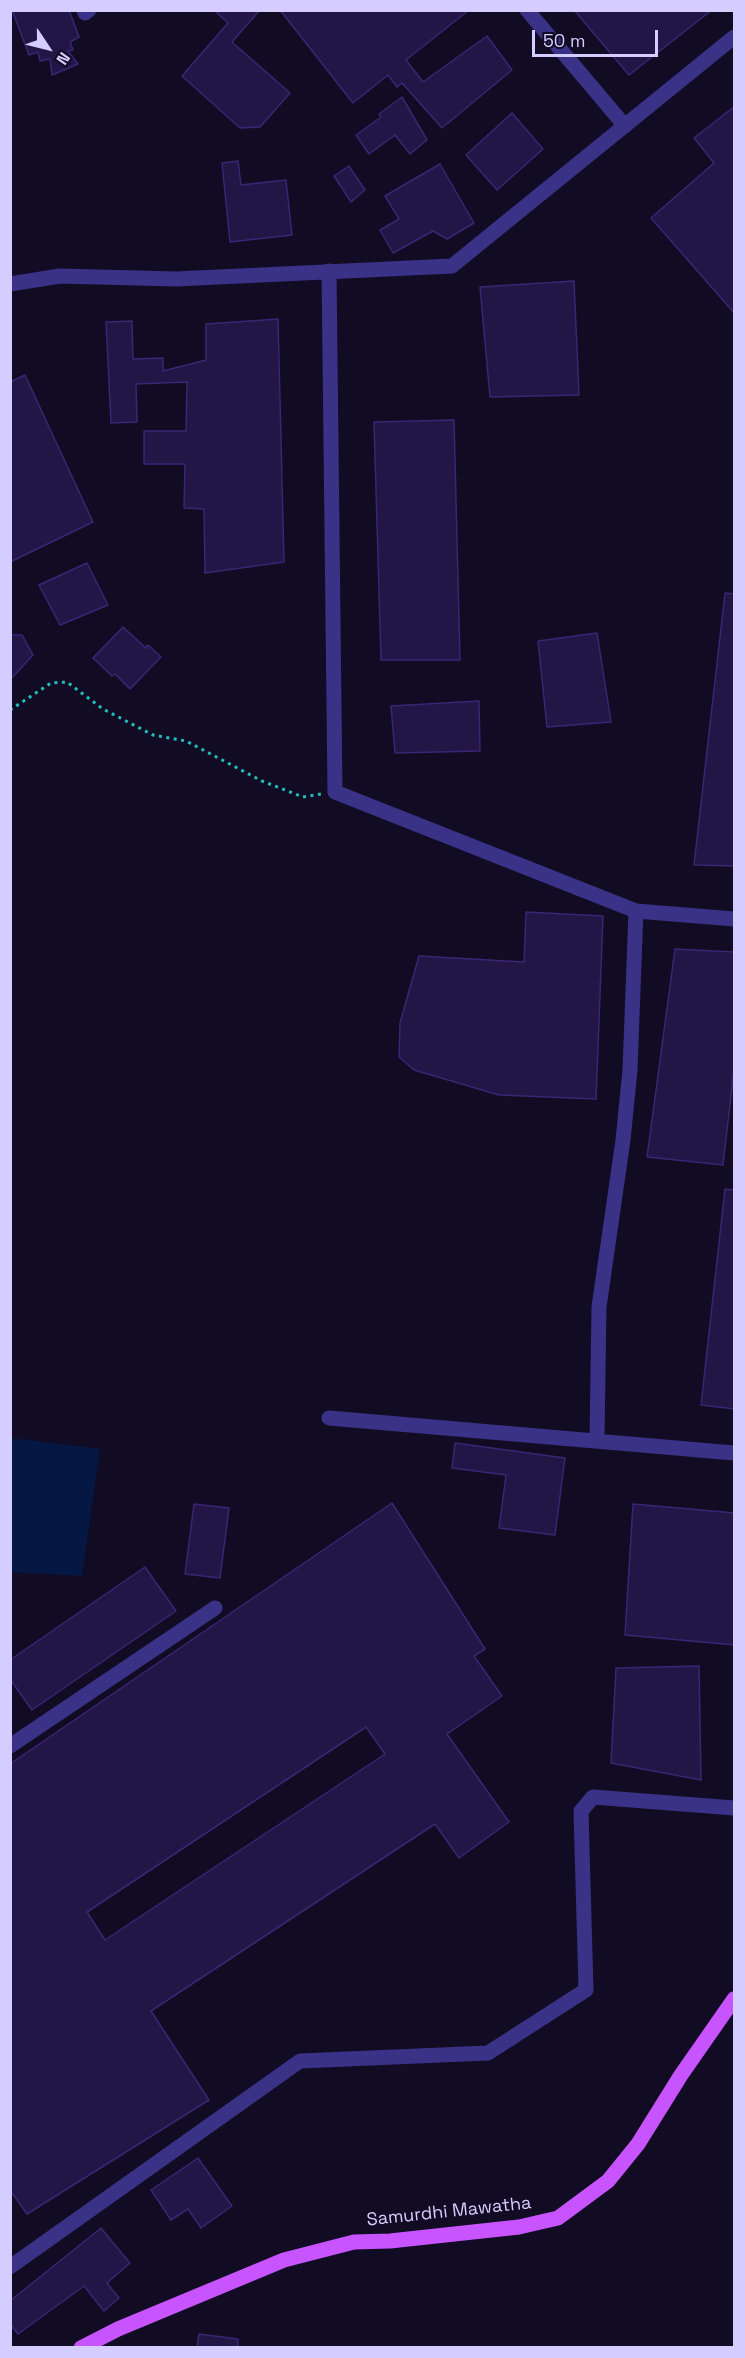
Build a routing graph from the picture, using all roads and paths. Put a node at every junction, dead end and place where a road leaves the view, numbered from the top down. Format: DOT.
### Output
graph roads {
  1 [pos="84,10"];
  2 [pos="89,10"];
  3 [pos="527,10"];
  4 [pos="735,37"];
  5 [pos="626,126"];
  6 [pos="329,271"];
  7 [pos="10,284"];
  8 [pos="10,710"];
  9 [pos="335,792"];
  10 [pos="636,911"];
  11 [pos="735,919"];
  12 [pos="329,1418"];
  13 [pos="597,1441"];
  14 [pos="735,1453"];
  15 [pos="215,1608"];
  16 [pos="10,1746"];
  17 [pos="735,1808"];
  18 [pos="735,1999"];
  19 [pos="10,2267"];
  20 [pos="81,2348"];
  1 -- 2 [label="street"];
  3 -- 5 [label="street"];
  4 -- 5 [label="street"];
  5 -- 6 [label="street"];
  6 -- 7 [label="street"];
  6 -- 9 [label="street"];
  8 -- 9 [label="path"];
  9 -- 10 [label="street"];
  10 -- 11 [label="street"];
  10 -- 13 [label="street"];
  12 -- 13 [label="street"];
  13 -- 14 [label="street"];
  15 -- 16 [label="street"];
  17 -- 19 [label="street"];
  18 -- 20 [label="main road, Samurdhi Mawatha"];
}
